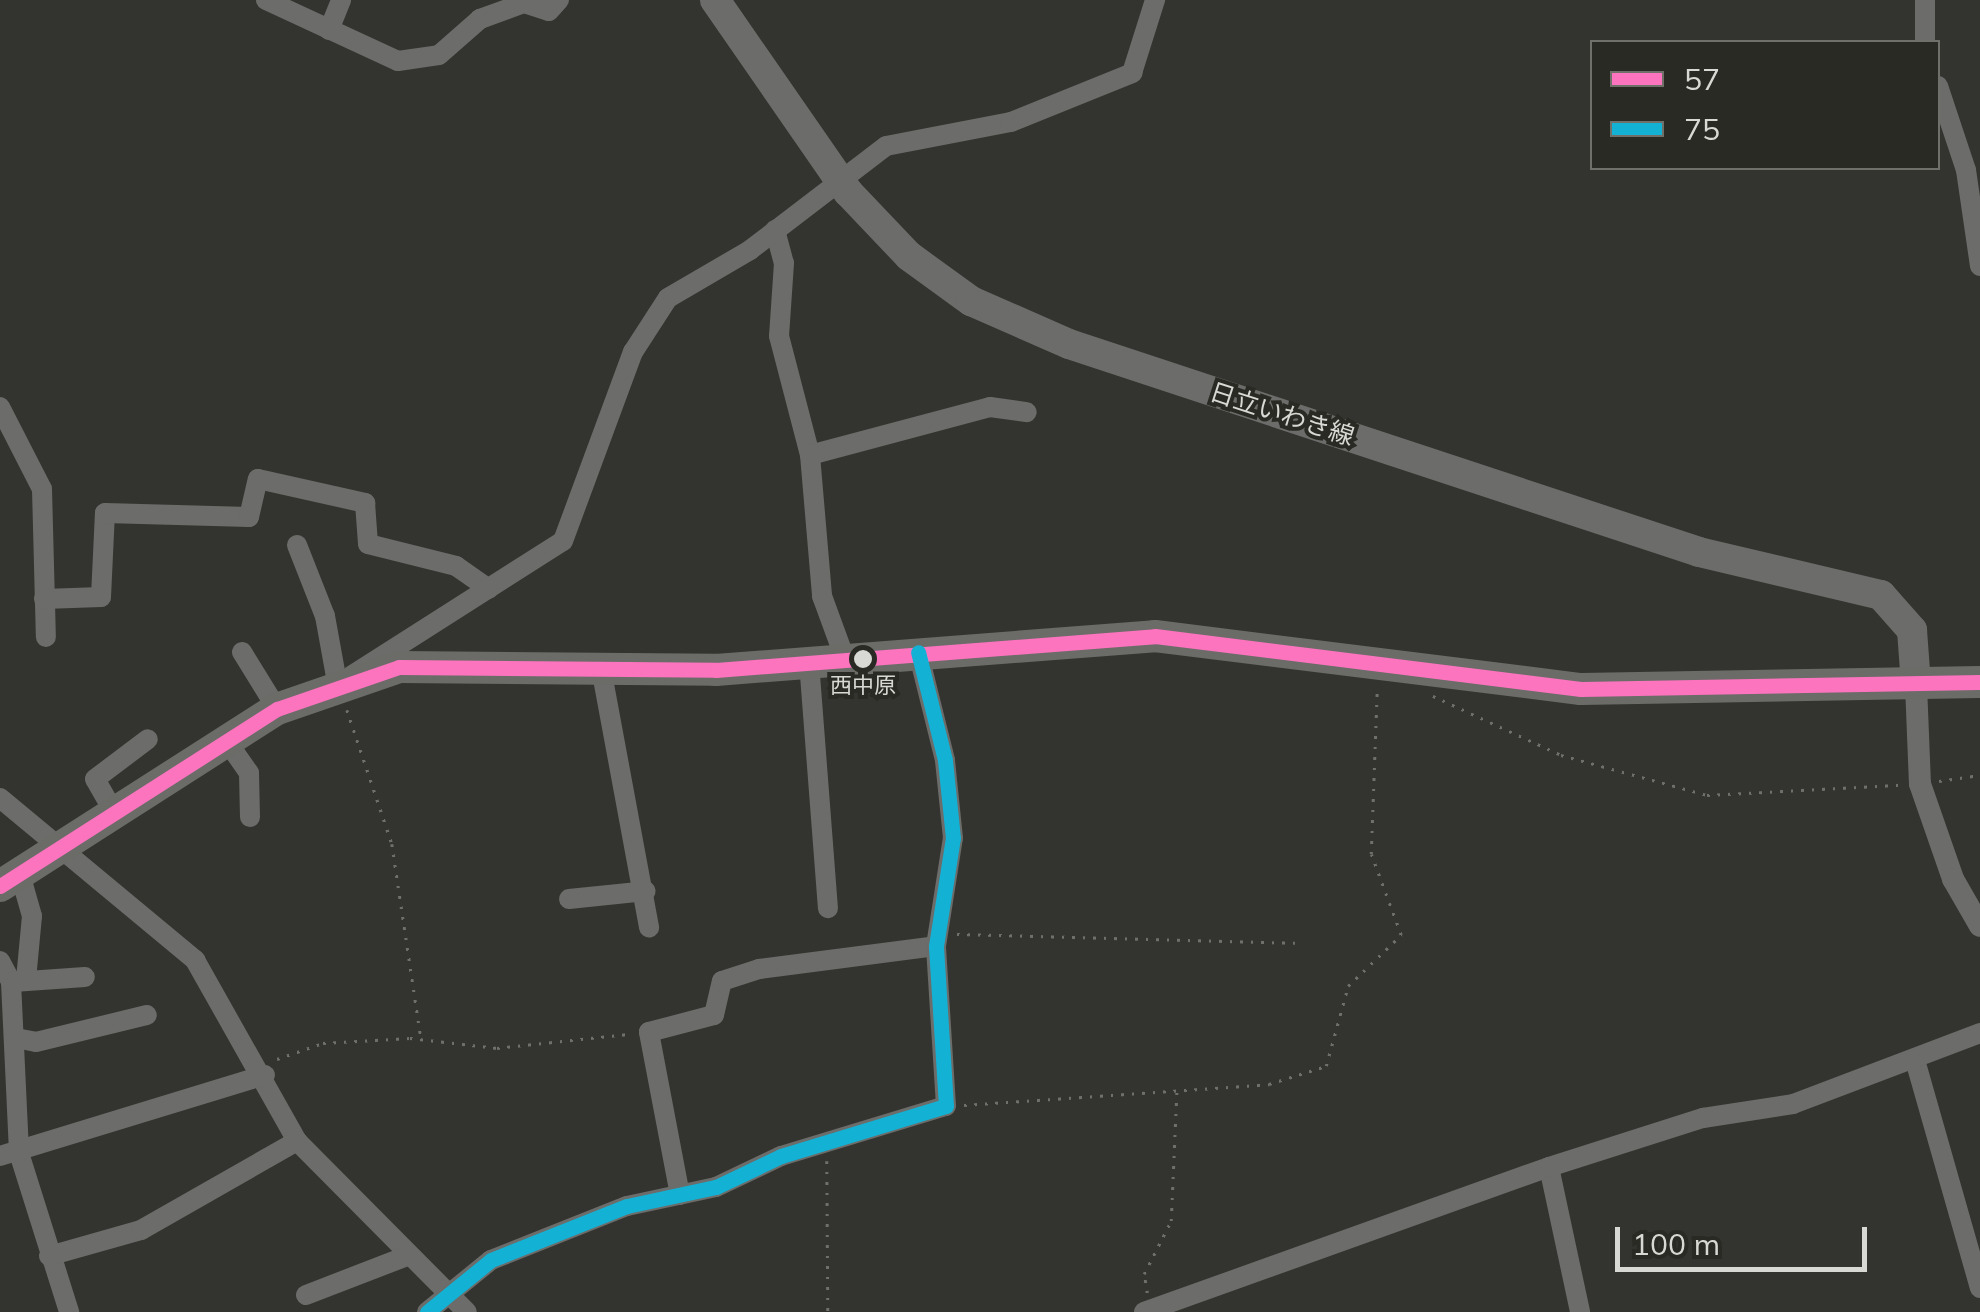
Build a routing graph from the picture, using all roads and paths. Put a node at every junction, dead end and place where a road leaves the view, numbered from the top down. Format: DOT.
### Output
graph roads {
  1 [pos="266,0"];
  2 [pos="342,0"];
  3 [pos="559,0"];
  4 [pos="715,0"];
  5 [pos="1155,0"];
  6 [pos="1925,0"];
  7 [pos="329,30"];
  8 [pos="1925,40"];
  9 [pos="1940,92"];
  10 [pos="838,178"];
  11 [pos="775,230"];
  12 [pos="1980,266"];
  13 [pos="1027,412"];
  14 [pos="3,418"];
  15 [pos="810,454"];
  16 [pos="296,545"];
  17 [pos="489,589"];
  18 [pos="44,598"];
  19 [pos="46,637"];
  20 [pos="242,652"];
  21 [pos="918,652"];
  22 [pos="844,659"];
  23 [pos="809,662"];
  24 [pos="1378,665"];
  25 [pos="601,668"];
  26 [pos="343,679"];
  27 [pos="1980,682"];
  28 [pos="1916,685"];
  29 [pos="1422,691"];
  30 [pos="278,709"];
  31 [pos="148,738"];
  32 [pos="226,740"];
  33 [pos="1980,774"];
  34 [pos="1920,784"];
  35 [pos="0,798"];
  36 [pos="115,814"];
  37 [pos="250,817"];
  38 [pos="62,848"];
  39 [pos="10,879"];
  40 [pos="646,892"];
  41 [pos="569,899"];
  42 [pos="828,908"];
  43 [pos="1980,926"];
  44 [pos="648,928"];
  45 [pos="937,939"];
  46 [pos="1295,943"];
  47 [pos="0,962"];
  48 [pos="85,977"];
  49 [pos="18,981"];
  50 [pos="147,1014"];
  51 [pos="10,1027"];
  52 [pos="650,1032"];
  53 [pos="1980,1033"];
  54 [pos="421,1039"];
  55 [pos="1916,1060"];
  56 [pos="266,1075"];
  57 [pos="1178,1085"];
  58 [pos="946,1106"];
  59 [pos="828,1140"];
  60 [pos="298,1141"];
  61 [pos="10,1154"];
  62 [pos="1549,1167"];
  63 [pos="680,1195"];
  64 [pos="49,1256"];
  65 [pos="407,1256"];
  66 [pos="1980,1288"];
  67 [pos="444,1292"];
  68 [pos="306,1295"];
  69 [pos="1147,1310"];
  70 [pos="69,1312"];
  71 [pos="427,1312"];
  72 [pos="467,1312"];
  73 [pos="828,1312"];
  74 [pos="1580,1312"];
  1 -- 7 [label="street"];
  2 -- 7 [label="street"];
  3 -- 7 [label="street"];
  4 -- 10 [label="main road, 日立いわき線"];
  5 -- 10 [label="street"];
  6 -- 8 [label="street"];
  9 -- 12 [label="street"];
  10 -- 11 [label="street"];
  10 -- 28 [label="main road, 日立いわき線"];
  11 -- 15 [label="street"];
  11 -- 17 [label="street"];
  13 -- 15 [label="street"];
  14 -- 18 [label="street"];
  15 -- 22 [label="street"];
  16 -- 26 [label="street"];
  17 -- 18 [label="street"];
  17 -- 26 [label="street"];
  18 -- 19 [label="street"];
  20 -- 30 [label="street"];
  21 -- 22 [label="highway"];
  21 -- 24 [label="highway"];
  21 -- 45 [label="street"];
  22 -- 23 [label="highway"];
  23 -- 25 [label="highway"];
  23 -- 42 [label="street"];
  24 -- 28 [label="highway"];
  24 -- 58 [label="path"];
  25 -- 26 [label="highway"];
  25 -- 40 [label="street"];
  26 -- 30 [label="highway"];
  26 -- 54 [label="path"];
  27 -- 28 [label="highway"];
  28 -- 34 [label="street"];
  29 -- 34 [label="path"];
  30 -- 32 [label="highway"];
  31 -- 36 [label="street"];
  32 -- 36 [label="highway"];
  32 -- 37 [label="street"];
  33 -- 34 [label="path"];
  34 -- 43 [label="street"];
  35 -- 38 [label="street"];
  36 -- 38 [label="highway"];
  38 -- 39 [label="highway"];
  38 -- 56 [label="street"];
  39 -- 49 [label="street"];
  40 -- 41 [label="street"];
  40 -- 44 [label="street"];
  45 -- 46 [label="path"];
  45 -- 52 [label="street"];
  45 -- 58 [label="street"];
  47 -- 49 [label="street"];
  48 -- 49 [label="street"];
  49 -- 51 [label="street"];
  50 -- 51 [label="street"];
  51 -- 61 [label="street"];
  52 -- 54 [label="path"];
  52 -- 63 [label="street"];
  53 -- 55 [label="street"];
  54 -- 56 [label="path"];
  55 -- 62 [label="street"];
  55 -- 66 [label="street"];
  56 -- 60 [label="street"];
  56 -- 61 [label="street"];
  57 -- 69 [label="path"];
  58 -- 59 [label="street"];
  59 -- 63 [label="street"];
  59 -- 73 [label="path"];
  60 -- 64 [label="street"];
  60 -- 65 [label="street"];
  61 -- 64 [label="street"];
  62 -- 69 [label="street"];
  62 -- 74 [label="street"];
  63 -- 67 [label="street"];
  64 -- 70 [label="street"];
  65 -- 67 [label="street"];
  65 -- 68 [label="street"];
  67 -- 71 [label="street"];
  67 -- 72 [label="street"];
}
